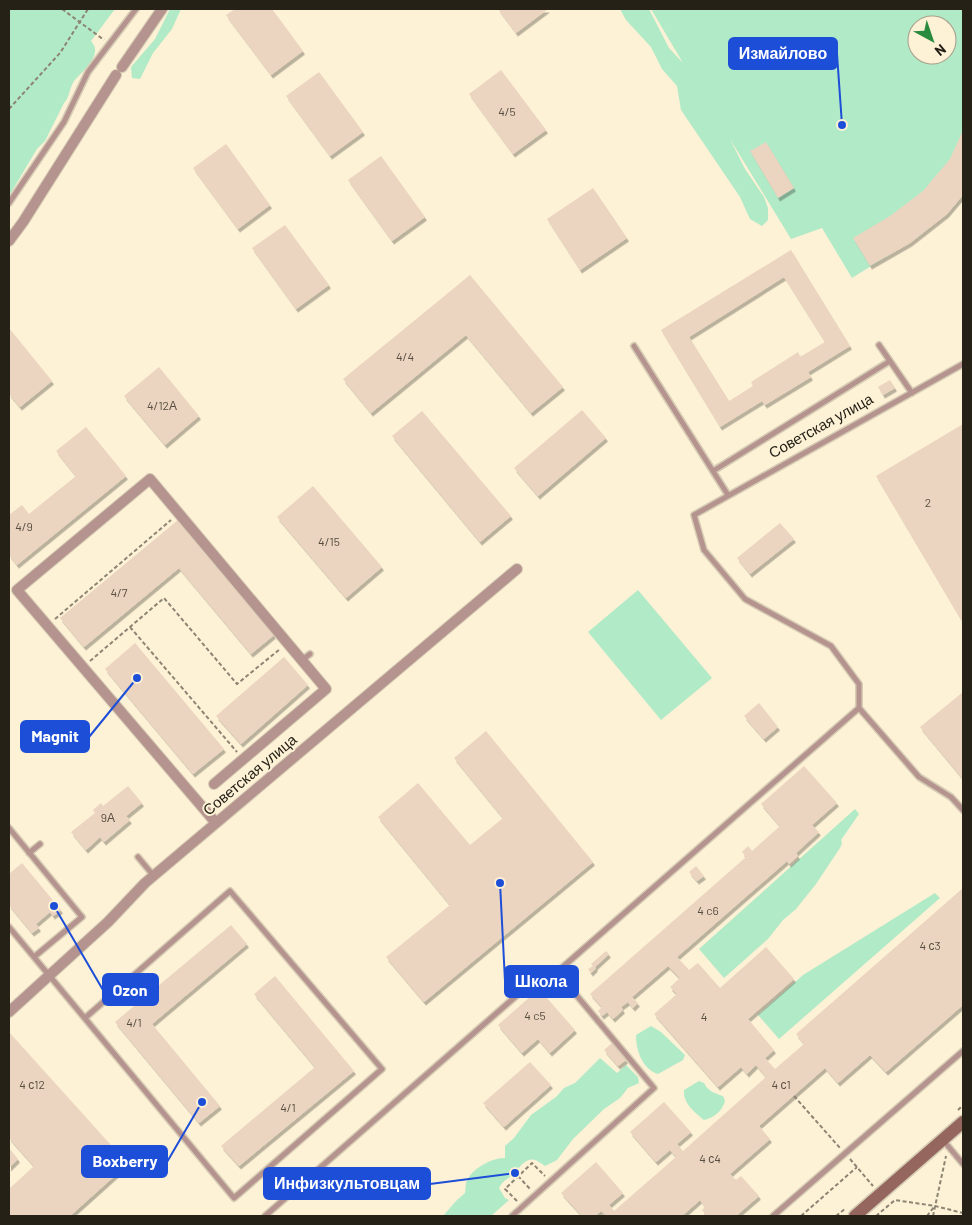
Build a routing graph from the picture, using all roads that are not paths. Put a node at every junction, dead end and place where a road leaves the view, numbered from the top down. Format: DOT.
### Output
graph roads {
  1 [pos="136,9"];
  2 [pos="162,9"];
  3 [pos="9,202"];
  4 [pos="9,240"];
  5 [pos="879,345"];
  6 [pos="634,346"];
  7 [pos="890,361"];
  8 [pos="963,364"];
  9 [pos="912,392"];
  10 [pos="713,471"];
  11 [pos="728,495"];
  12 [pos="517,569"];
  13 [pos="310,654"];
  14 [pos="302,660"];
  15 [pos="859,708"];
  16 [pos="214,784"];
  17 [pos="963,810"];
  18 [pos="216,823"];
  19 [pos="9,828"];
  20 [pos="40,844"];
  21 [pos="29,853"];
  22 [pos="138,857"];
  23 [pos="154,876"];
  24 [pos="9,927"];
  25 [pos="34,957"];
  26 [pos="557,972"];
  27 [pos="49,975"];
  28 [pos="9,1012"];
  29 [pos="84,1018"];
  30 [pos="963,1052"];
  31 [pos="963,1122"];
  32 [pos="945,1143"];
  33 [pos="963,1164"];
  34 [pos="266,1216"];
  35 [pos="512,1216"];
  36 [pos="773,1216"];
  37 [pos="855,1216"];
  1 -- 3 [label="lane"];
  2 -- 4 [label="street"];
  5 -- 7 [label="lane"];
  6 -- 10 [label="lane"];
  7 -- 9 [label="lane"];
  7 -- 10 [label="lane"];
  8 -- 9 [label="lane, Советская улица"];
  9 -- 11 [label="lane, Советская улица"];
  10 -- 11 [label="lane"];
  11 -- 15 [label="lane, Советская улица"];
  12 -- 18 [label="street, Советская улица"];
  13 -- 14 [label="lane"];
  14 -- 16 [label="street"];
  14 -- 18 [label="street"];
  15 -- 17 [label="lane"];
  15 -- 26 [label="lane"];
  18 -- 23 [label="street, Советская улица"];
  19 -- 21 [label="lane"];
  20 -- 21 [label="lane"];
  21 -- 25 [label="lane"];
  22 -- 23 [label="lane"];
  23 -- 27 [label="street, Советская улица"];
  24 -- 25 [label="lane"];
  25 -- 27 [label="lane"];
  26 -- 34 [label="lane"];
  26 -- 35 [label="lane"];
  27 -- 28 [label="street, Советская улица"];
  27 -- 29 [label="lane"];
  29 -- 29 [label="lane"];
  30 -- 36 [label="lane"];
  31 -- 32 [label="main road"];
  32 -- 33 [label="lane"];
  32 -- 37 [label="main road"];
}
